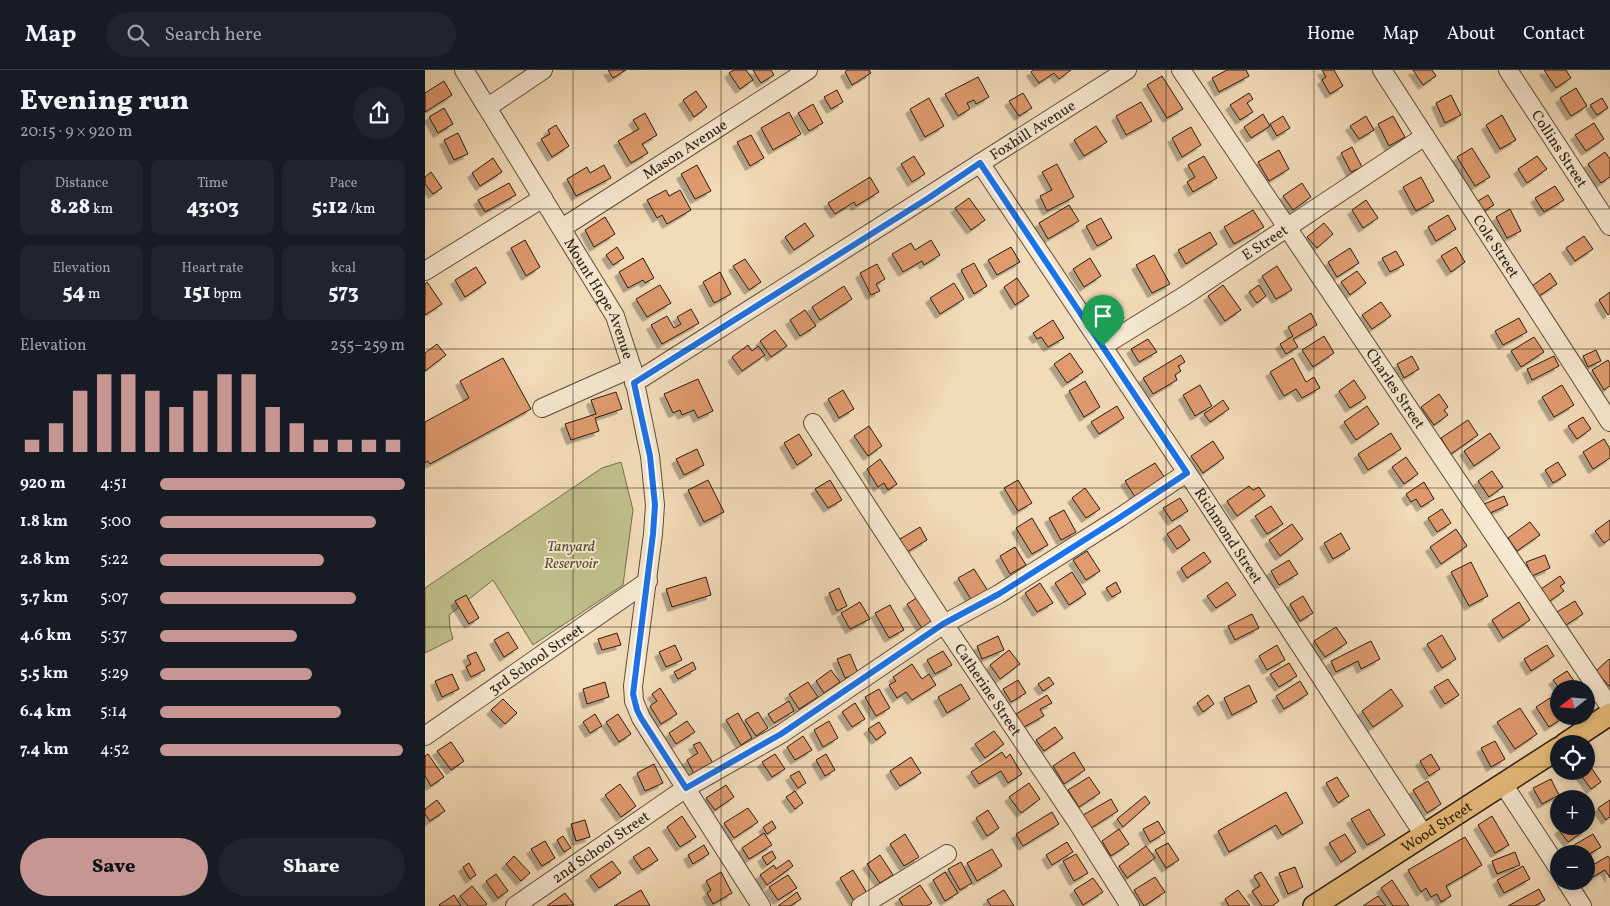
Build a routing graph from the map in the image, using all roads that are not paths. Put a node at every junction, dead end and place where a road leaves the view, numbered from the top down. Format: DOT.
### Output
graph roads {
  1 [pos="464,70"];
  2 [pos="543,70"];
  3 [pos="809,70"];
  4 [pos="1127,70"];
  5 [pos="1181,70"];
  6 [pos="1382,70"];
  7 [pos="1508,70"];
  8 [pos="488,107"];
  9 [pos="1425,136"];
  10 [pos="980,163"];
  11 [pos="543,198"];
  12 [pos="1287,226"];
  13 [pos="1610,226"];
  14 [pos="562,228"];
  15 [pos="425,270"];
  16 [pos="1103,346"];
  17 [pos="633,375"];
  18 [pos="542,408"];
  19 [pos="1610,422"];
  20 [pos="813,424"];
  21 [pos="1187,473"];
  22 [pos="648,581"];
  23 [pos="943,624"];
  24 [pos="1610,707"];
  25 [pos="1610,714"];
  26 [pos="1578,735"];
  27 [pos="425,736"];
  28 [pos="1550,754"];
  29 [pos="1503,784"];
  30 [pos="686,788"];
  31 [pos="1424,835"];
  32 [pos="947,854"];
  33 [pos="1550,855"];
  34 [pos="1572,890"];
  35 [pos="515,906"];
  36 [pos="761,906"];
  37 [pos="861,906"];
  38 [pos="1130,906"];
  39 [pos="1314,906"];
  40 [pos="1582,906"];
  1 -- 8 [label="street, Mount Hope Avenue"];
  2 -- 8 [label="street"];
  3 -- 14 [label="street, Mason Avenue"];
  4 -- 10 [label="street, Foxhill Avenue"];
  5 -- 12 [label="street, Charles Street"];
  6 -- 9 [label="street, Cole Street"];
  7 -- 13 [label="street, Collins Street"];
  8 -- 11 [label="street, Mount Hope Avenue"];
  9 -- 12 [label="street, E Street"];
  9 -- 19 [label="street, Cole Street"];
  10 -- 16 [label="street, Richmond Street"];
  10 -- 17 [label="street, Foxhill Avenue"];
  11 -- 14 [label="street, Mount Hope Avenue"];
  11 -- 15 [label="street"];
  12 -- 16 [label="street, E Street"];
  12 -- 24 [label="street, Charles Street"];
  14 -- 17 [label="street, Mount Hope Avenue"];
  16 -- 21 [label="street, Richmond Street"];
  17 -- 18 [label="street, Foxhill Avenue"];
  17 -- 22 [label="street, Mount Hope Avenue"];
  20 -- 23 [label="street, Catherine Street"];
  21 -- 23 [label="street, 2nd School Street"];
  21 -- 31 [label="street, Richmond Street"];
  22 -- 27 [label="street, 3rd School Street"];
  22 -- 30 [label="street, Mount Hope Avenue"];
  23 -- 30 [label="street, 2nd School Street"];
  23 -- 38 [label="street, Catherine Street"];
  25 -- 26 [label="main road"];
  28 -- 29 [label="main road, Wood Street"];
  29 -- 31 [label="main road, Wood Street"];
  29 -- 33 [label="street"];
  30 -- 35 [label="street, 2nd School Street"];
  30 -- 36 [label="street, Mount Hope Avenue"];
  31 -- 39 [label="main road, Wood Street"];
  32 -- 37 [label="street"];
  34 -- 40 [label="street"];
}
